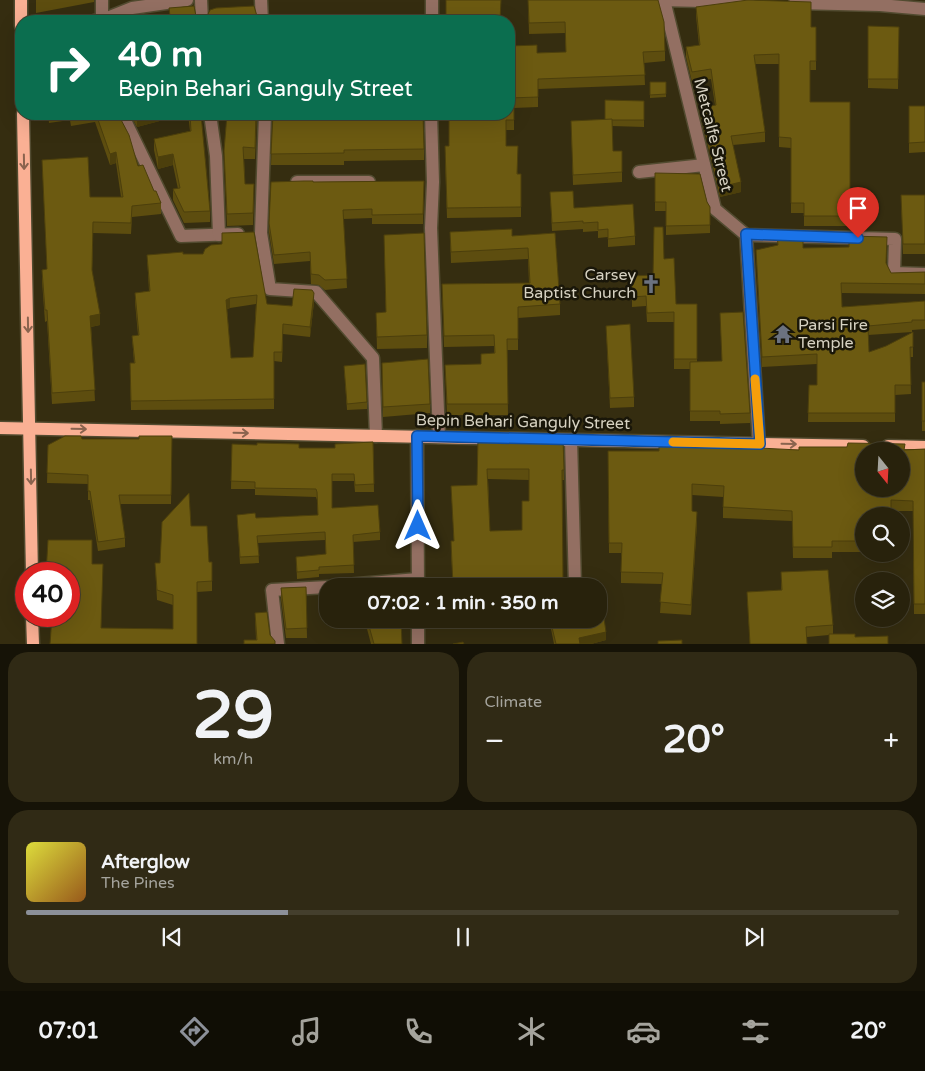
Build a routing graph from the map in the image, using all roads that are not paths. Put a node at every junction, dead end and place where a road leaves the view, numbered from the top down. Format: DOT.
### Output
graph roads {
  1 [pos="21,0"];
  2 [pos="102,0"];
  3 [pos="187,0"];
  4 [pos="201,0"];
  5 [pos="261,0"];
  6 [pos="432,0"];
  7 [pos="645,0"];
  8 [pos="664,0"];
  9 [pos="762,3"];
  10 [pos="782,3"];
  11 [pos="925,9"];
  12 [pos="21,15"];
  13 [pos="101,15"];
  14 [pos="115,15"];
  15 [pos="202,15"];
  16 [pos="262,15"];
  17 [pos="432,15"];
  18 [pos="23,120"];
  19 [pos="125,120"];
  20 [pos="211,120"];
  21 [pos="265,120"];
  22 [pos="431,120"];
  23 [pos="704,165"];
  24 [pos="639,172"];
  25 [pos="384,182"];
  26 [pos="262,184"];
  27 [pos="261,233"];
  28 [pos="746,234"];
  29 [pos="219,235"];
  30 [pos="925,274"];
  31 [pos="0,428"];
  32 [pos="30,428"];
  33 [pos="376,436"];
  34 [pos="417,436"];
  35 [pos="438,437"];
  36 [pos="571,440"];
  37 [pos="760,444"];
  38 [pos="925,447"];
  39 [pos="32,562"];
  40 [pos="418,578"];
  41 [pos="575,578"];
  42 [pos="319,587"];
  43 [pos="32,627"];
  44 [pos="418,628"];
  45 [pos="33,644"];
  46 [pos="278,644"];
  47 [pos="418,644"];
  1 -- 12 [label="main road"];
  2 -- 13 [label="street"];
  3 -- 14 [label="street"];
  4 -- 15 [label="street"];
  5 -- 16 [label="street"];
  6 -- 17 [label="street"];
  7 -- 8 [label="street"];
  8 -- 9 [label="street"];
  8 -- 23 [label="street, Metcalfe Street"];
  10 -- 11 [label="street"];
  18 -- 32 [label="main road, one-way"];
  19 -- 29 [label="street"];
  20 -- 29 [label="street"];
  21 -- 26 [label="street"];
  22 -- 35 [label="street"];
  23 -- 24 [label="street"];
  23 -- 28 [label="street, Metcalfe Street"];
  25 -- 26 [label="street"];
  26 -- 27 [label="street"];
  27 -- 29 [label="street"];
  27 -- 33 [label="street"];
  28 -- 30 [label="street"];
  28 -- 37 [label="street"];
  31 -- 32 [label="main road, Bepin Behari Ganguly Street"];
  32 -- 33 [label="main road, Bepin Behari Ganguly Street, one-way"];
  32 -- 39 [label="main road, one-way"];
  33 -- 34 [label="main road, Bepin Behari Ganguly Street"];
  34 -- 35 [label="main road, Bepin Behari Ganguly Street"];
  34 -- 40 [label="street"];
  35 -- 36 [label="main road, Bepin Behari Ganguly Street"];
  36 -- 37 [label="main road, Bepin Behari Ganguly Street"];
  36 -- 41 [label="street"];
  37 -- 38 [label="main road, Bepin Behari Ganguly Street, one-way"];
  42 -- 46 [label="street"];
  43 -- 45 [label="main road"];
  44 -- 47 [label="street"];
}
